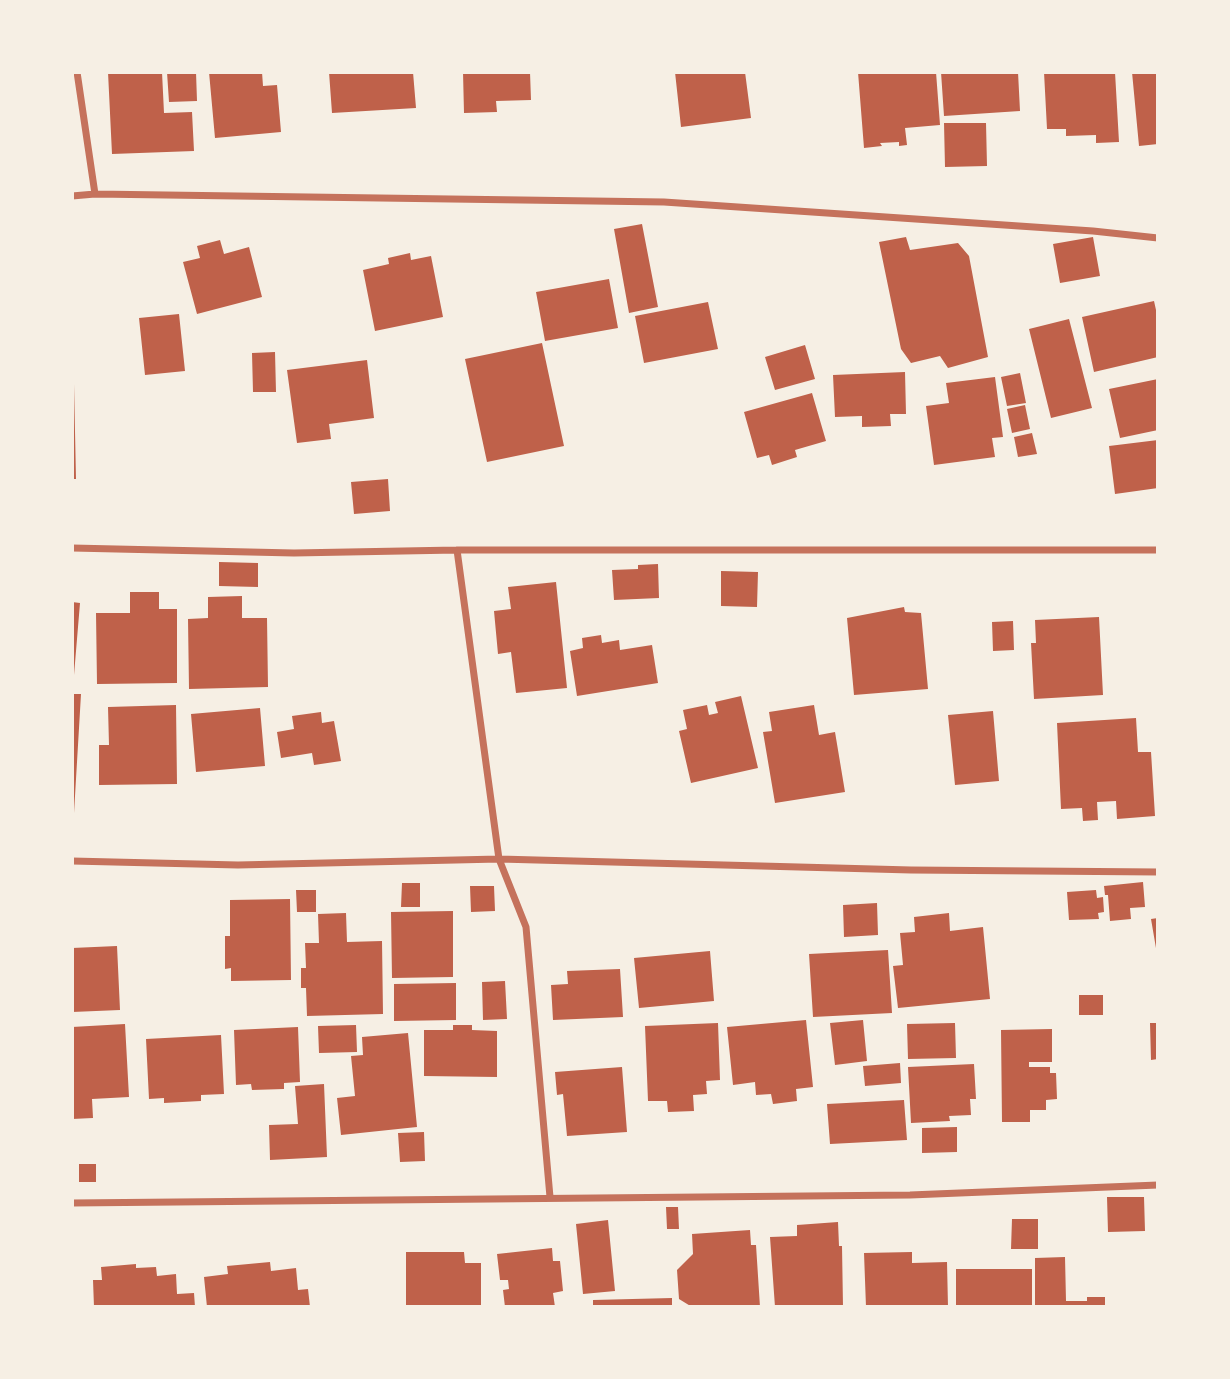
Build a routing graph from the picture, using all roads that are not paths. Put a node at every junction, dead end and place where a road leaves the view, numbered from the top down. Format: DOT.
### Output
graph roads {
  1 [pos="77,72"];
  2 [pos="95,194"];
  3 [pos="72,196"];
  4 [pos="1158,238"];
  5 [pos="72,548"];
  6 [pos="457,550"];
  7 [pos="1158,551"];
  8 [pos="499,859"];
  9 [pos="72,862"];
  10 [pos="1158,872"];
  11 [pos="1158,1185"];
  12 [pos="550,1197"];
  13 [pos="72,1203"];
  1 -- 2 [label="street"];
  2 -- 3 [label="street"];
  2 -- 4 [label="street"];
  5 -- 6 [label="street"];
  6 -- 7 [label="street"];
  6 -- 8 [label="street"];
  8 -- 9 [label="street"];
  8 -- 10 [label="street"];
  8 -- 12 [label="street"];
  11 -- 12 [label="street"];
  12 -- 13 [label="street"];
}
